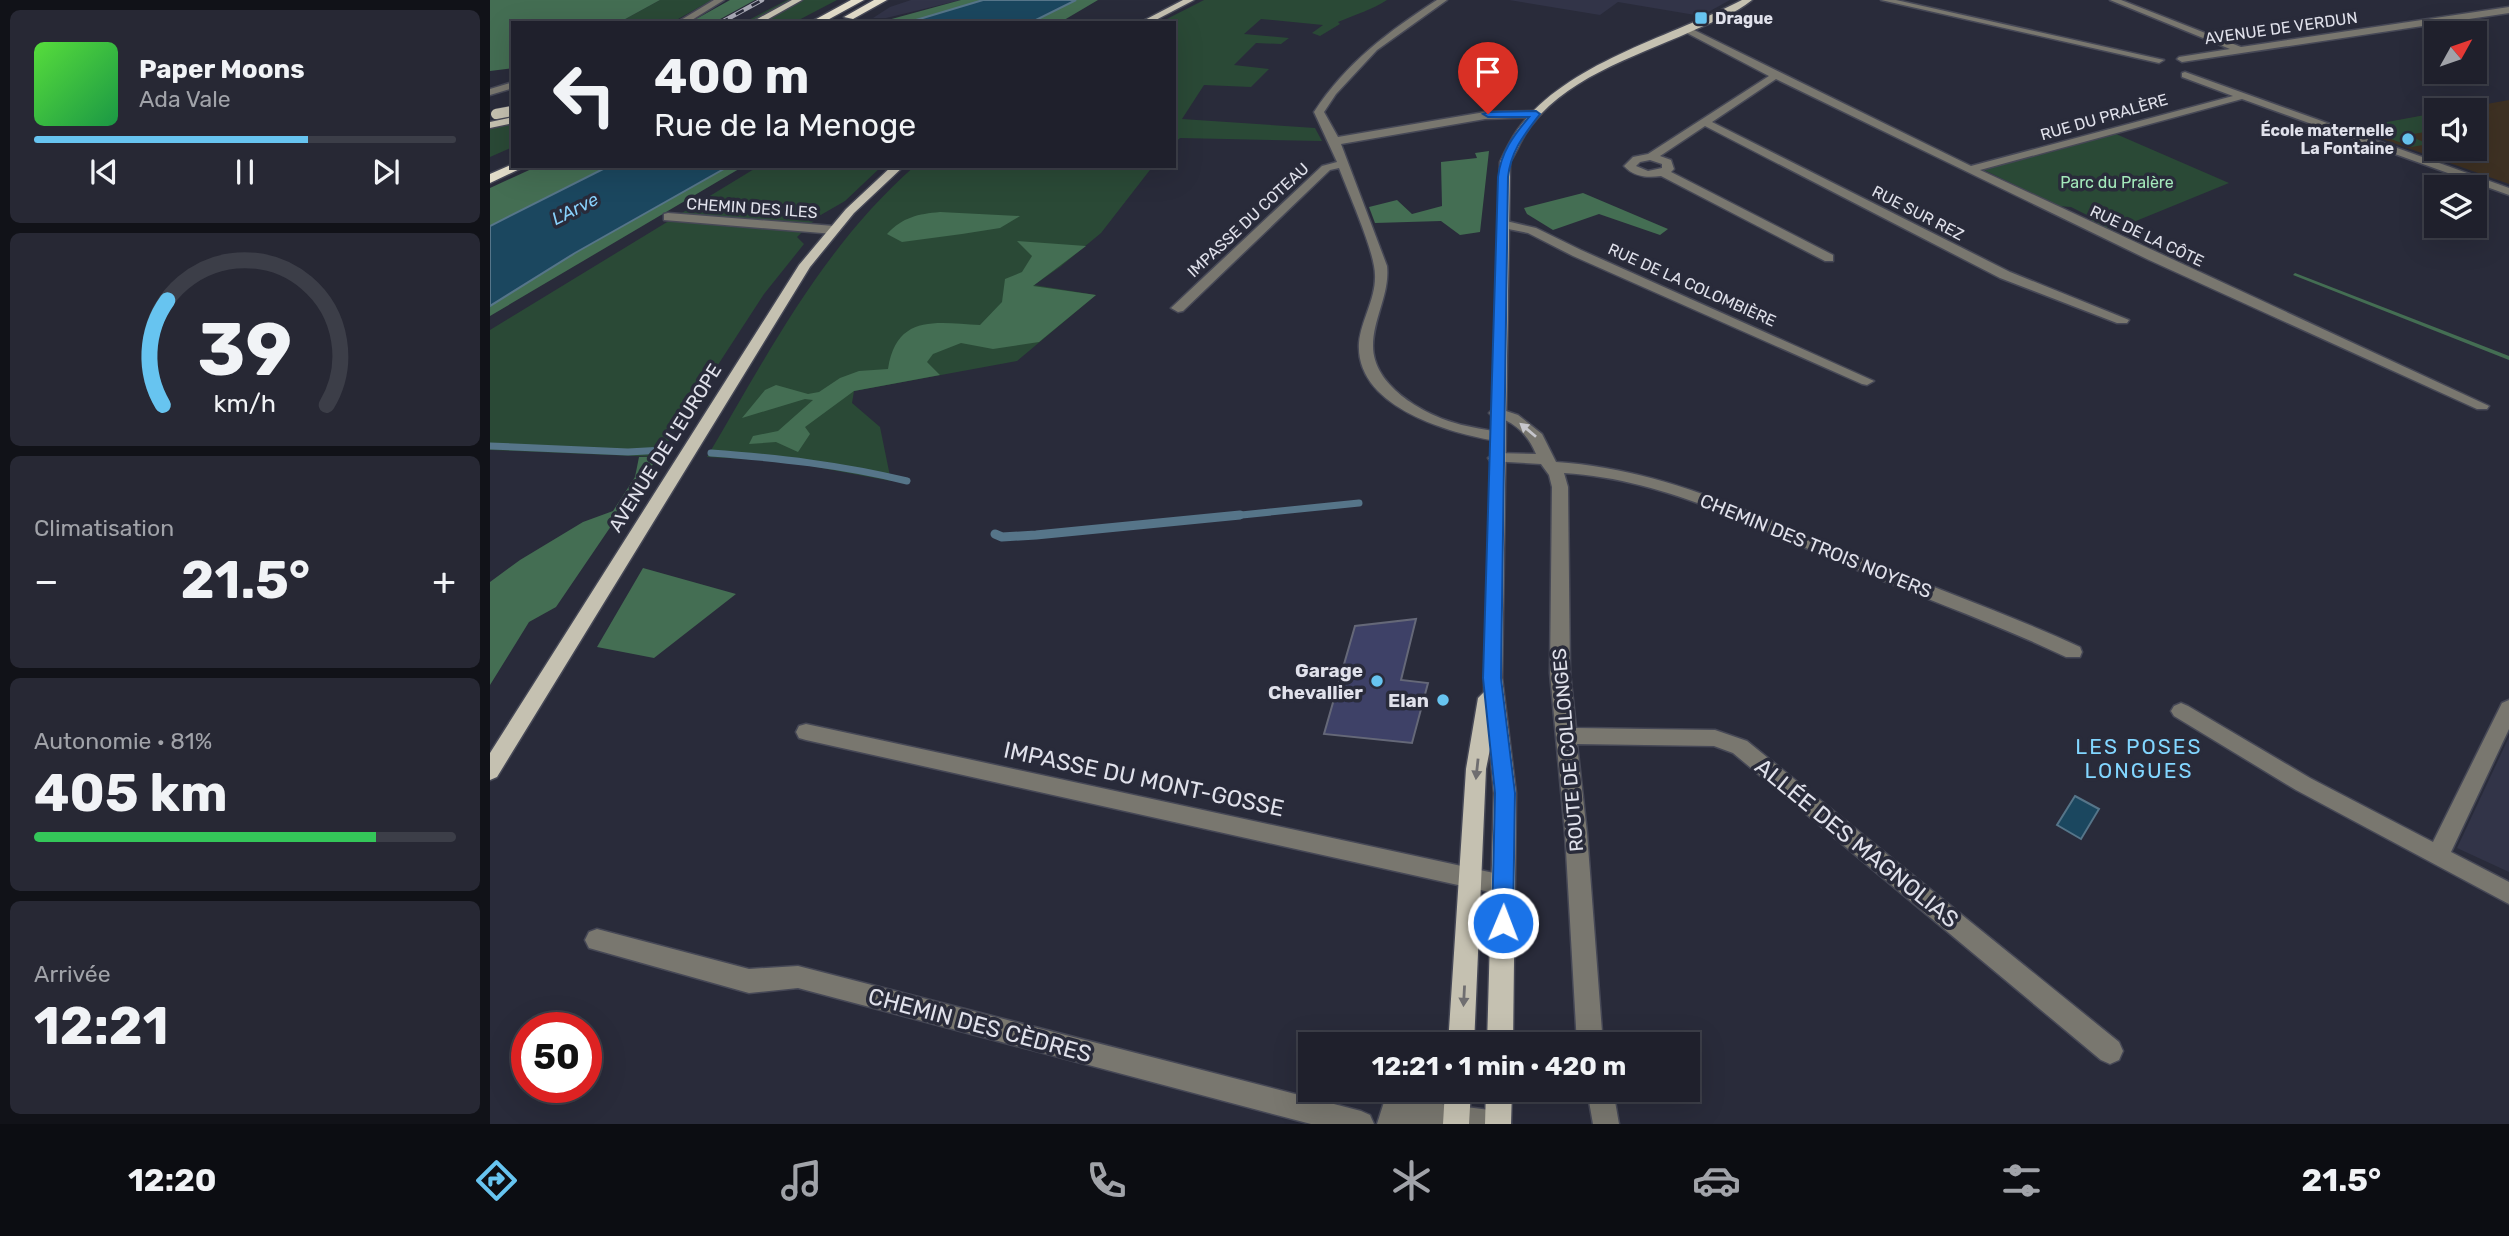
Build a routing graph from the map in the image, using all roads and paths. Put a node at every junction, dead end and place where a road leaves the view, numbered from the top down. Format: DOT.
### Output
graph roads {
  1 [pos="720,0"];
  2 [pos="797,0"];
  3 [pos="859,0"];
  4 [pos="881,0"];
  5 [pos="1190,0"];
  6 [pos="1443,0"];
  7 [pos="1748,0"];
  8 [pos="2115,0"];
  9 [pos="1890,1"];
  10 [pos="2509,10"];
  11 [pos="2509,20"];
  12 [pos="683,21"];
  13 [pos="758,21"];
  14 [pos="818,21"];
  15 [pos="842,21"];
  16 [pos="1147,21"];
  17 [pos="1690,31"];
  18 [pos="2240,50"];
  19 [pos="2182,60"];
  20 [pos="2202,70"];
  21 [pos="1775,76"];
  22 [pos="509,87"];
  23 [pos="490,94"];
  24 [pos="2246,96"];
  25 [pos="511,111"];
  26 [pos="1536,114"];
  27 [pos="493,115"];
  28 [pos="511,120"];
  29 [pos="1705,122"];
  30 [pos="490,125"];
  31 [pos="1335,141"];
  32 [pos="511,157"];
  33 [pos="1651,157"];
  34 [pos="1344,163"];
  35 [pos="490,165"];
  36 [pos="515,168"];
  37 [pos="897,168"];
  38 [pos="1971,169"];
  39 [pos="1664,172"];
  40 [pos="490,179"];
  41 [pos="2509,192"];
  42 [pos="668,217"];
  43 [pos="1502,224"];
  44 [pos="834,230"];
  45 [pos="1829,258"];
  46 [pos="1178,307"];
  47 [pos="2122,320"];
  48 [pos="1867,381"];
  49 [pos="2482,406"];
  50 [pos="1497,413"];
  51 [pos="1497,436"];
  52 [pos="1496,458"];
  53 [pos="1549,463"];
  54 [pos="2073,652"];
  55 [pos="1492,678"];
  56 [pos="2509,708"];
  57 [pos="2181,712"];
  58 [pos="806,732"];
  59 [pos="1566,736"];
  60 [pos="490,771"];
  61 [pos="2438,855"];
  62 [pos="1470,878"];
  63 [pos="1503,885"];
  64 [pos="2509,894"];
  65 [pos="597,940"];
  66 [pos="1462,1032"];
  67 [pos="1500,1032"];
  68 [pos="1589,1032"];
  69 [pos="2110,1051"];
  70 [pos="1457,1102"];
  71 [pos="1499,1102"];
  72 [pos="1602,1102"];
  73 [pos="1456,1121"];
  74 [pos="1361,1124"];
  75 [pos="1390,1124"];
  76 [pos="1498,1124"];
  77 [pos="1606,1124"];
  1 -- 12 [label="street"];
  2 -- 13 [label="main road"];
  3 -- 14 [label="highway"];
  4 -- 15 [label="highway"];
  5 -- 16 [label="main road"];
  6 -- 31 [label="street"];
  7 -- 17 [label="main road"];
  8 -- 18 [label="street"];
  9 -- 19 [label="street"];
  10 -- 18 [label="street, AVENUE DE VERDUN"];
  11 -- 20 [label="street, AVENUE DE VERDUN"];
  17 -- 21 [label="street, RUE DE LA CÔTE"];
  17 -- 26 [label="main road"];
  18 -- 19 [label="street, AVENUE DE VERDUN"];
  19 -- 20 [label="street"];
  20 -- 24 [label="street"];
  20 -- 24 [label="street, AVENUE DE VERDUN"];
  21 -- 29 [label="street"];
  21 -- 38 [label="street, RUE DE LA CÔTE"];
  22 -- 23 [label="street"];
  24 -- 38 [label="street, RUE DU PRALÈRE"];
  24 -- 41 [label="street"];
  25 -- 27 [label="main road, bridge"];
  26 -- 31 [label="street"];
  26 -- 43 [label="main road"];
  28 -- 30 [label="main road"];
  29 -- 33 [label="street"];
  29 -- 47 [label="street, RUE SUR REZ"];
  31 -- 34 [label="street"];
  32 -- 35 [label="highway"];
  33 -- 39 [label="street"];
  33 -- 39 [label="street"];
  34 -- 46 [label="street, IMPASSE DU COTEAU"];
  34 -- 51 [label="street"];
  36 -- 40 [label="highway"];
  37 -- 44 [label="main road, AVENUE DE L'EUROPE"];
  38 -- 49 [label="street, RUE DE LA CÔTE"];
  39 -- 45 [label="street"];
  42 -- 44 [label="street, CHEMIN DES ILES"];
  43 -- 48 [label="street, RUE DE LA COLOMBIÈRE"];
  43 -- 50 [label="main road"];
  44 -- 60 [label="main road, AVENUE DE L'EUROPE"];
  50 -- 51 [label="main road"];
  53 -- 50 [label="street, ROUTE DE COLLONGES, one-way"];
  51 -- 52 [label="main road"];
  52 -- 53 [label="street"];
  52 -- 55 [label="main road"];
  53 -- 54 [label="street, CHEMIN DES TROIS NOYERS"];
  53 -- 59 [label="street, ROUTE DE COLLONGES"];
  55 -- 62 [label="main road, one-way"];
  55 -- 63 [label="main road"];
  56 -- 61 [label="street"];
  57 -- 61 [label="street"];
  58 -- 62 [label="street, IMPASSE DU MONT-GOSSE"];
  59 -- 68 [label="street, ROUTE DE COLLONGES"];
  59 -- 69 [label="street, ALLÉE DES MAGNOLIAS"];
  61 -- 64 [label="street"];
  62 -- 63 [label="street, IMPASSE DU MONT-GOSSE"];
  62 -- 66 [label="main road, one-way"];
  63 -- 67 [label="main road"];
  65 -- 74 [label="street, CHEMIN DES CÈDRES"];
  70 -- 73 [label="main road"];
  71 -- 76 [label="main road"];
  72 -- 77 [label="street"];
  73 -- 75 [label="street"];
  73 -- 76 [label="street"];
}
